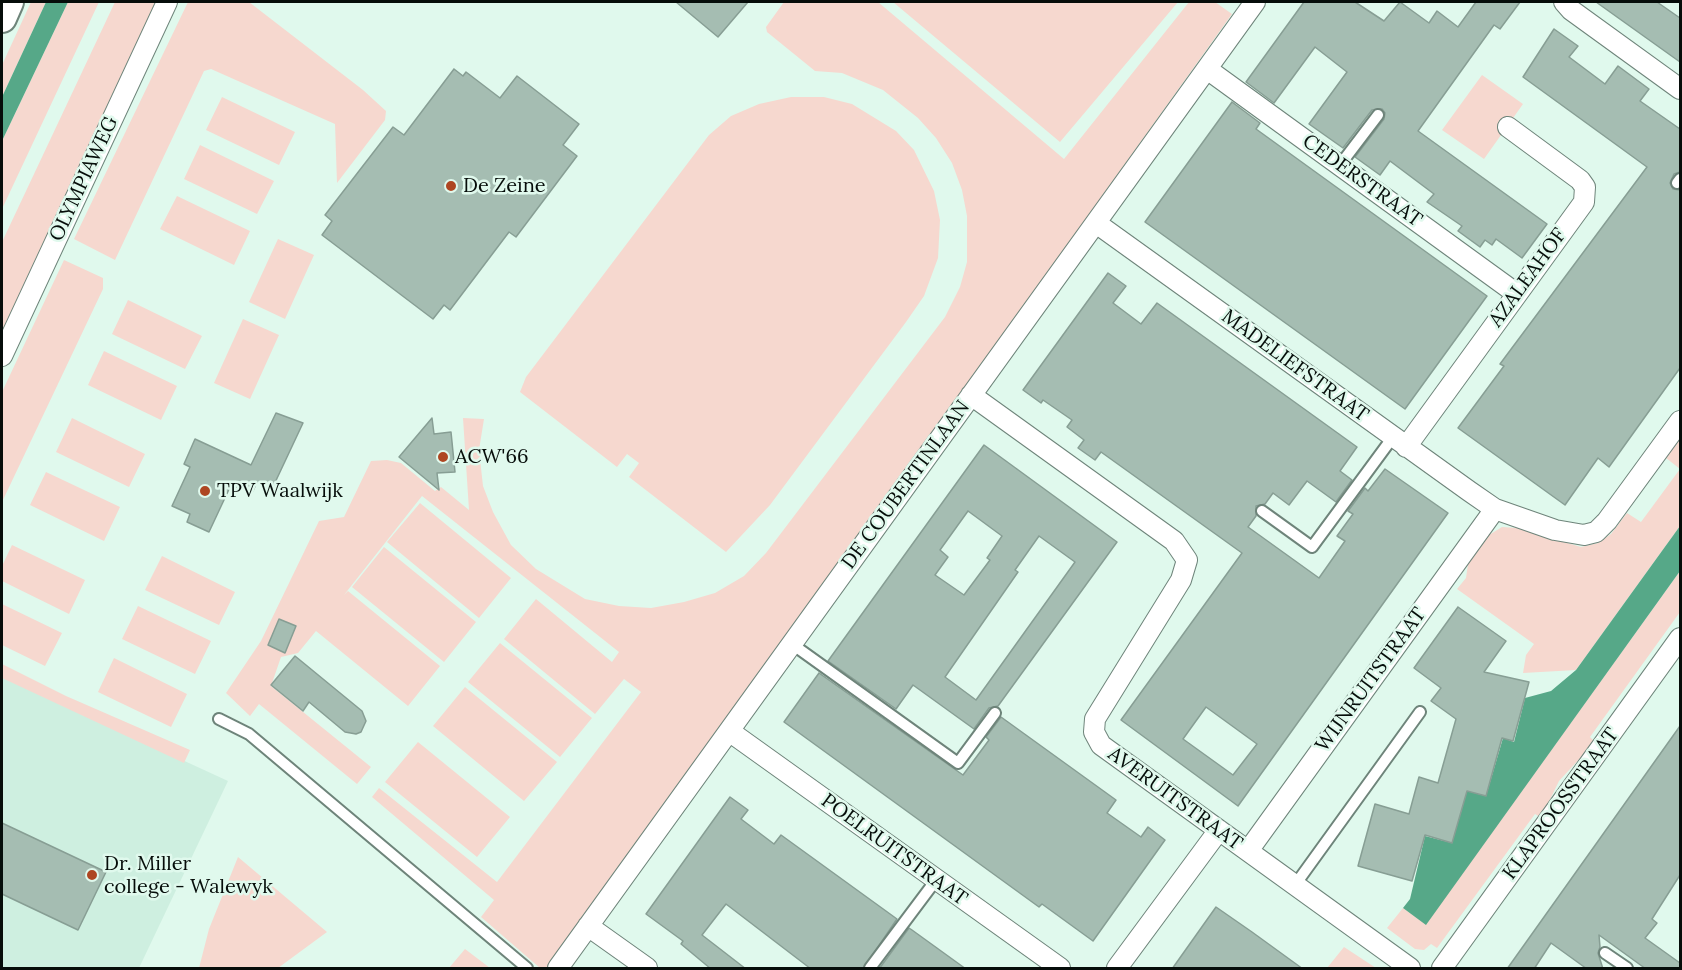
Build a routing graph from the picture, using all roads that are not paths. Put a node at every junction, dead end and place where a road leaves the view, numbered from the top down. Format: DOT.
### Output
graph roads {
  1 [pos="9,2"];
  2 [pos="167,2"];
  3 [pos="1255,2"];
  4 [pos="1564,2"];
  5 [pos="2,18"];
  6 [pos="1208,69"];
  7 [pos="1680,88"];
  8 [pos="1378,115"];
  9 [pos="1508,127"];
  10 [pos="1340,165"];
  11 [pos="1096,223"];
  12 [pos="1517,294"];
  13 [pos="2,356"];
  14 [pos="971,395"];
  15 [pos="1680,421"];
  16 [pos="1400,442"];
  17 [pos="1495,509"];
  18 [pos="1262,511"];
  19 [pos="1680,638"];
  20 [pos="792,644"];
  21 [pos="995,712"];
  22 [pos="1420,712"];
  23 [pos="219,719"];
  24 [pos="729,730"];
  25 [pos="1219,830"];
  26 [pos="1248,851"];
  27 [pos="936,880"];
  28 [pos="1295,885"];
  29 [pos="588,926"];
  30 [pos="1605,953"];
  31 [pos="527,969"];
  32 [pos="558,969"];
  33 [pos="647,969"];
  34 [pos="870,969"];
  35 [pos="1060,969"];
  36 [pos="1118,969"];
  37 [pos="1410,969"];
  38 [pos="1442,969"];
  39 [pos="1627,969"];
  1 -- 5 [label="main road"];
  2 -- 13 [label="street, OLYMPIAWEG"];
  3 -- 6 [label="street, DE COUBERTINLAAN"];
  4 -- 7 [label="street"];
  6 -- 10 [label="street, CEDERSTRAAT"];
  6 -- 11 [label="street, DE COUBERTINLAAN"];
  8 -- 10 [label="lane"];
  9 -- 12 [label="street, AZALEAHOF"];
  10 -- 12 [label="street, CEDERSTRAAT"];
  11 -- 14 [label="street, DE COUBERTINLAAN"];
  11 -- 16 [label="street, MADELIEFSTRAAT"];
  12 -- 16 [label="street, AZALEAHOF"];
  14 -- 20 [label="street, DE COUBERTINLAAN"];
  14 -- 25 [label="street, AVERUITSTRAAT"];
  15 -- 17 [label="street, MADELIEFSTRAAT"];
  16 -- 17 [label="street, MADELIEFSTRAAT"];
  16 -- 18 [label="lane"];
  17 -- 26 [label="street, WIJNRUITSTRAAT"];
  19 -- 38 [label="street, KLAPROOSSTRAAT"];
  20 -- 21 [label="lane"];
  20 -- 24 [label="street, DE COUBERTINLAAN"];
  22 -- 28 [label="lane"];
  23 -- 31 [label="lane"];
  24 -- 27 [label="street, POELRUITSTRAAT"];
  24 -- 29 [label="street, DE COUBERTINLAAN"];
  25 -- 26 [label="street, AVERUITSTRAAT"];
  25 -- 36 [label="street"];
  26 -- 28 [label="street, AVERUITSTRAAT"];
  27 -- 34 [label="lane"];
  27 -- 35 [label="street, POELRUITSTRAAT"];
  28 -- 37 [label="street, AVERUITSTRAAT"];
  29 -- 32 [label="street, DE COUBERTINLAAN"];
  29 -- 33 [label="street"];
  30 -- 39 [label="lane"];
}
